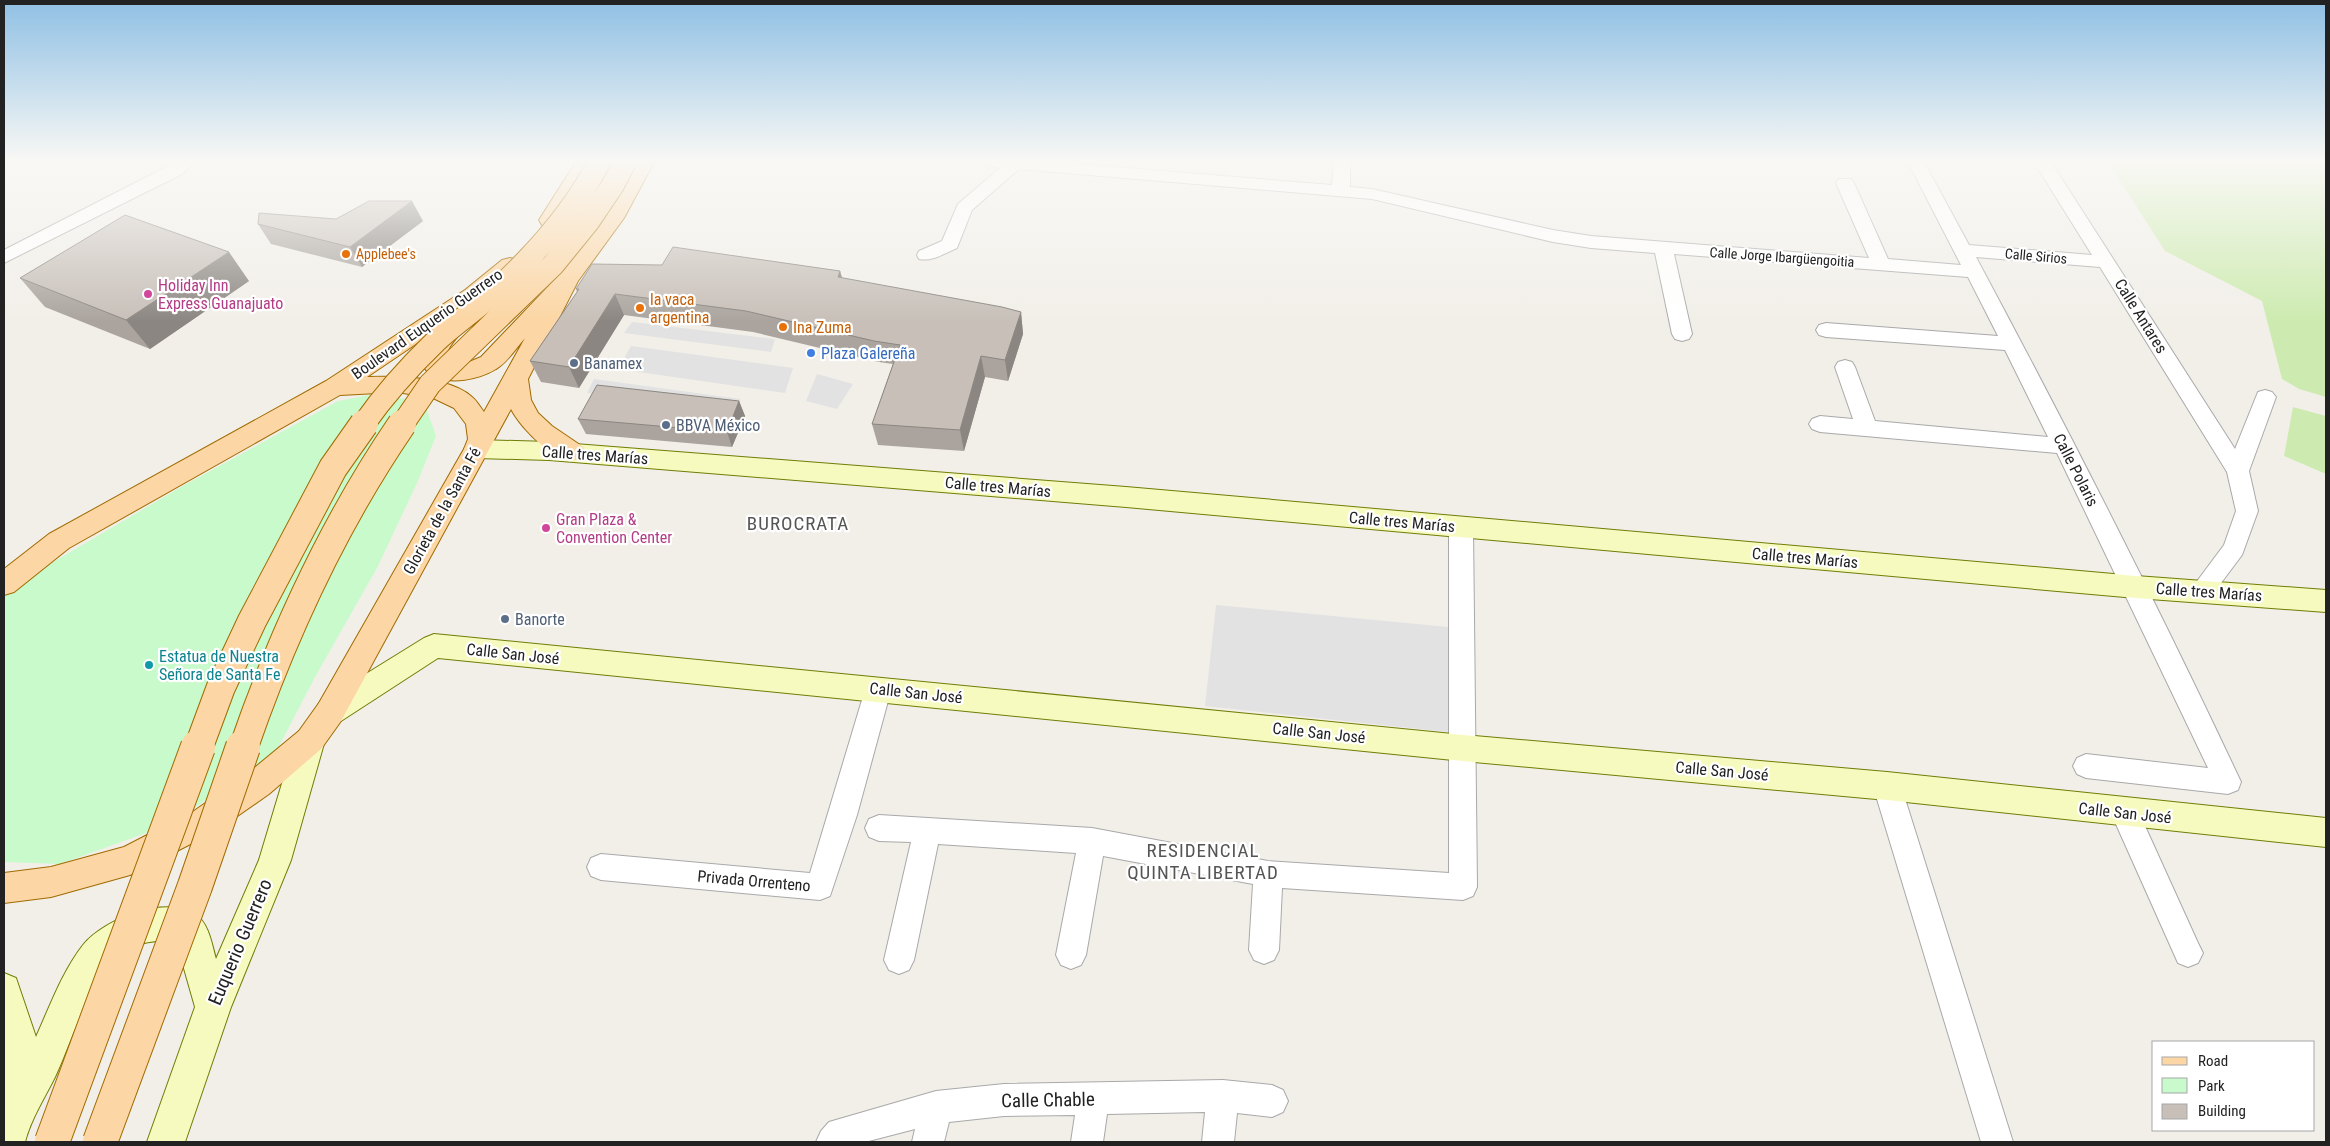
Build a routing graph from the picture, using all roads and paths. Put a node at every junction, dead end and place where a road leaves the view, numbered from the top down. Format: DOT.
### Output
graph roads {
  1 [pos="86,215"];
  2 [pos="554,215"];
  3 [pos="564,215"];
  4 [pos="592,215"];
  5 [pos="615,215"];
  6 [pos="961,215"];
  7 [pos="1465,215"];
  8 [pos="1859,215"];
  9 [pos="1945,215"];
  10 [pos="2077,215"];
  11 [pos="527,248"];
  12 [pos="1663,248"];
  13 [pos="1964,250"];
  14 [pos="926,255"];
  15 [pos="4,257"];
  16 [pos="2107,262"];
  17 [pos="1881,264"];
  18 [pos="1975,272"];
  19 [pos="568,279"];
  20 [pos="1826,330"];
  21 [pos="1682,334"];
  22 [pos="2012,344"];
  23 [pos="1845,367"];
  24 [pos="516,379"];
  25 [pos="335,387"];
  26 [pos="2265,397"];
  27 [pos="1820,424"];
  28 [pos="1866,428"];
  29 [pos="479,444"];
  30 [pos="2064,446"];
  31 [pos="574,453"];
  32 [pos="2238,471"];
  33 [pos="1461,528"];
  34 [pos="59,541"];
  35 [pos="4,570"];
  36 [pos="4,584"];
  37 [pos="2136,587"];
  38 [pos="2201,592"];
  39 [pos="2326,601"];
  40 [pos="878,690"];
  41 [pos="330,712"];
  42 [pos="310,740"];
  43 [pos="1463,748"];
  44 [pos="2086,766"];
  45 [pos="1886,786"];
  46 [pos="2125,813"];
  47 [pos="879,828"];
  48 [pos="927,831"];
  49 [pos="2326,833"];
  50 [pos="1092,841"];
  51 [pos="601,867"];
  52 [pos="1268,874"];
  53 [pos="4,888"];
  54 [pos="1264,950"];
  55 [pos="2188,953"];
  56 [pos="1071,955"];
  57 [pos="899,960"];
  58 [pos="4,990"];
  59 [pos="212,1007"];
  60 [pos="1223,1096"];
  61 [pos="1093,1099"];
  62 [pos="1272,1101"];
  63 [pos="936,1107"];
  64 [pos="9,1131"];
  65 [pos="52,1142"];
  66 [pos="100,1142"];
  67 [pos="166,1142"];
  68 [pos="832,1142"];
  69 [pos="928,1142"];
  70 [pos="1087,1142"];
  71 [pos="1218,1142"];
  72 [pos="1997,1142"];
  1 -- 15 [label="street"];
  2 -- 11 [label="main road, Boulevard Euquerio Guerrero"];
  3 -- 65 [label="main road, bridge"];
  4 -- 66 [label="main road, bridge"];
  5 -- 19 [label="main road"];
  6 -- 14 [label="street"];
  7 -- 12 [label="street, Calle Jorge Ibargüengoitia"];
  8 -- 17 [label="street"];
  9 -- 13 [label="street, Calle Polaris"];
  10 -- 16 [label="street, Calle Antares"];
  11 -- 19 [label="main road"];
  11 -- 25 [label="main road, Boulevard Euquerio Guerrero"];
  12 -- 17 [label="street, Calle Jorge Ibargüengoitia"];
  12 -- 21 [label="street"];
  13 -- 16 [label="street, Calle Sirios"];
  13 -- 18 [label="street, Calle Polaris"];
  16 -- 32 [label="street, Calle Antares"];
  17 -- 18 [label="street, Calle Jorge Ibargüengoitia"];
  18 -- 22 [label="street, Calle Polaris"];
  19 -- 24 [label="main road"];
  20 -- 22 [label="street"];
  22 -- 30 [label="street, Calle Polaris"];
  23 -- 28 [label="street"];
  24 -- 29 [label="main road"];
  24 -- 31 [label="main road"];
  25 -- 29 [label="main road, Glorieta de la Santa Fé"];
  25 -- 34 [label="main road, Glorieta de la Santa Fé"];
  26 -- 32 [label="street"];
  27 -- 28 [label="street"];
  28 -- 30 [label="street"];
  29 -- 31 [label="main road, Calle tres Marías"];
  29 -- 41 [label="main road, Glorieta de la Santa Fé"];
  30 -- 37 [label="street, Calle Polaris"];
  31 -- 33 [label="main road, Calle tres Marías"];
  32 -- 38 [label="street, Calle Antares"];
  33 -- 37 [label="main road, Calle tres Marías"];
  33 -- 43 [label="street"];
  34 -- 35 [label="main road"];
  34 -- 36 [label="main road, Glorieta de la Santa Fé"];
  37 -- 38 [label="main road, Calle tres Marías"];
  37 -- 44 [label="street, Calle Polaris"];
  38 -- 39 [label="main road, Calle tres Marías"];
  40 -- 41 [label="main road, Calle San José"];
  40 -- 43 [label="main road, Calle San José"];
  40 -- 51 [label="street, Privada Orrenteno"];
  41 -- 42 [label="main road, Glorieta de la Santa Fé"];
  42 -- 53 [label="main road, Glorieta de la Santa Fé"];
  42 -- 59 [label="main road, Euquerio Guerrero"];
  43 -- 45 [label="main road, Calle San José"];
  43 -- 52 [label="street"];
  45 -- 46 [label="main road, Calle San José"];
  45 -- 72 [label="street"];
  46 -- 49 [label="main road, Calle San José"];
  46 -- 55 [label="street"];
  47 -- 48 [label="street"];
  48 -- 50 [label="street"];
  48 -- 57 [label="street"];
  50 -- 52 [label="street"];
  50 -- 56 [label="street"];
  52 -- 54 [label="street"];
  58 -- 64 [label="main road"];
  59 -- 64 [label="main road"];
  59 -- 67 [label="main road, Euquerio Guerrero"];
  60 -- 61 [label="street, Calle Chable"];
  60 -- 62 [label="street, Calle Chable"];
  60 -- 71 [label="street"];
  61 -- 63 [label="street, Calle Chable"];
  61 -- 70 [label="street"];
  63 -- 68 [label="street, Calle Chable"];
  63 -- 69 [label="street"];
}
